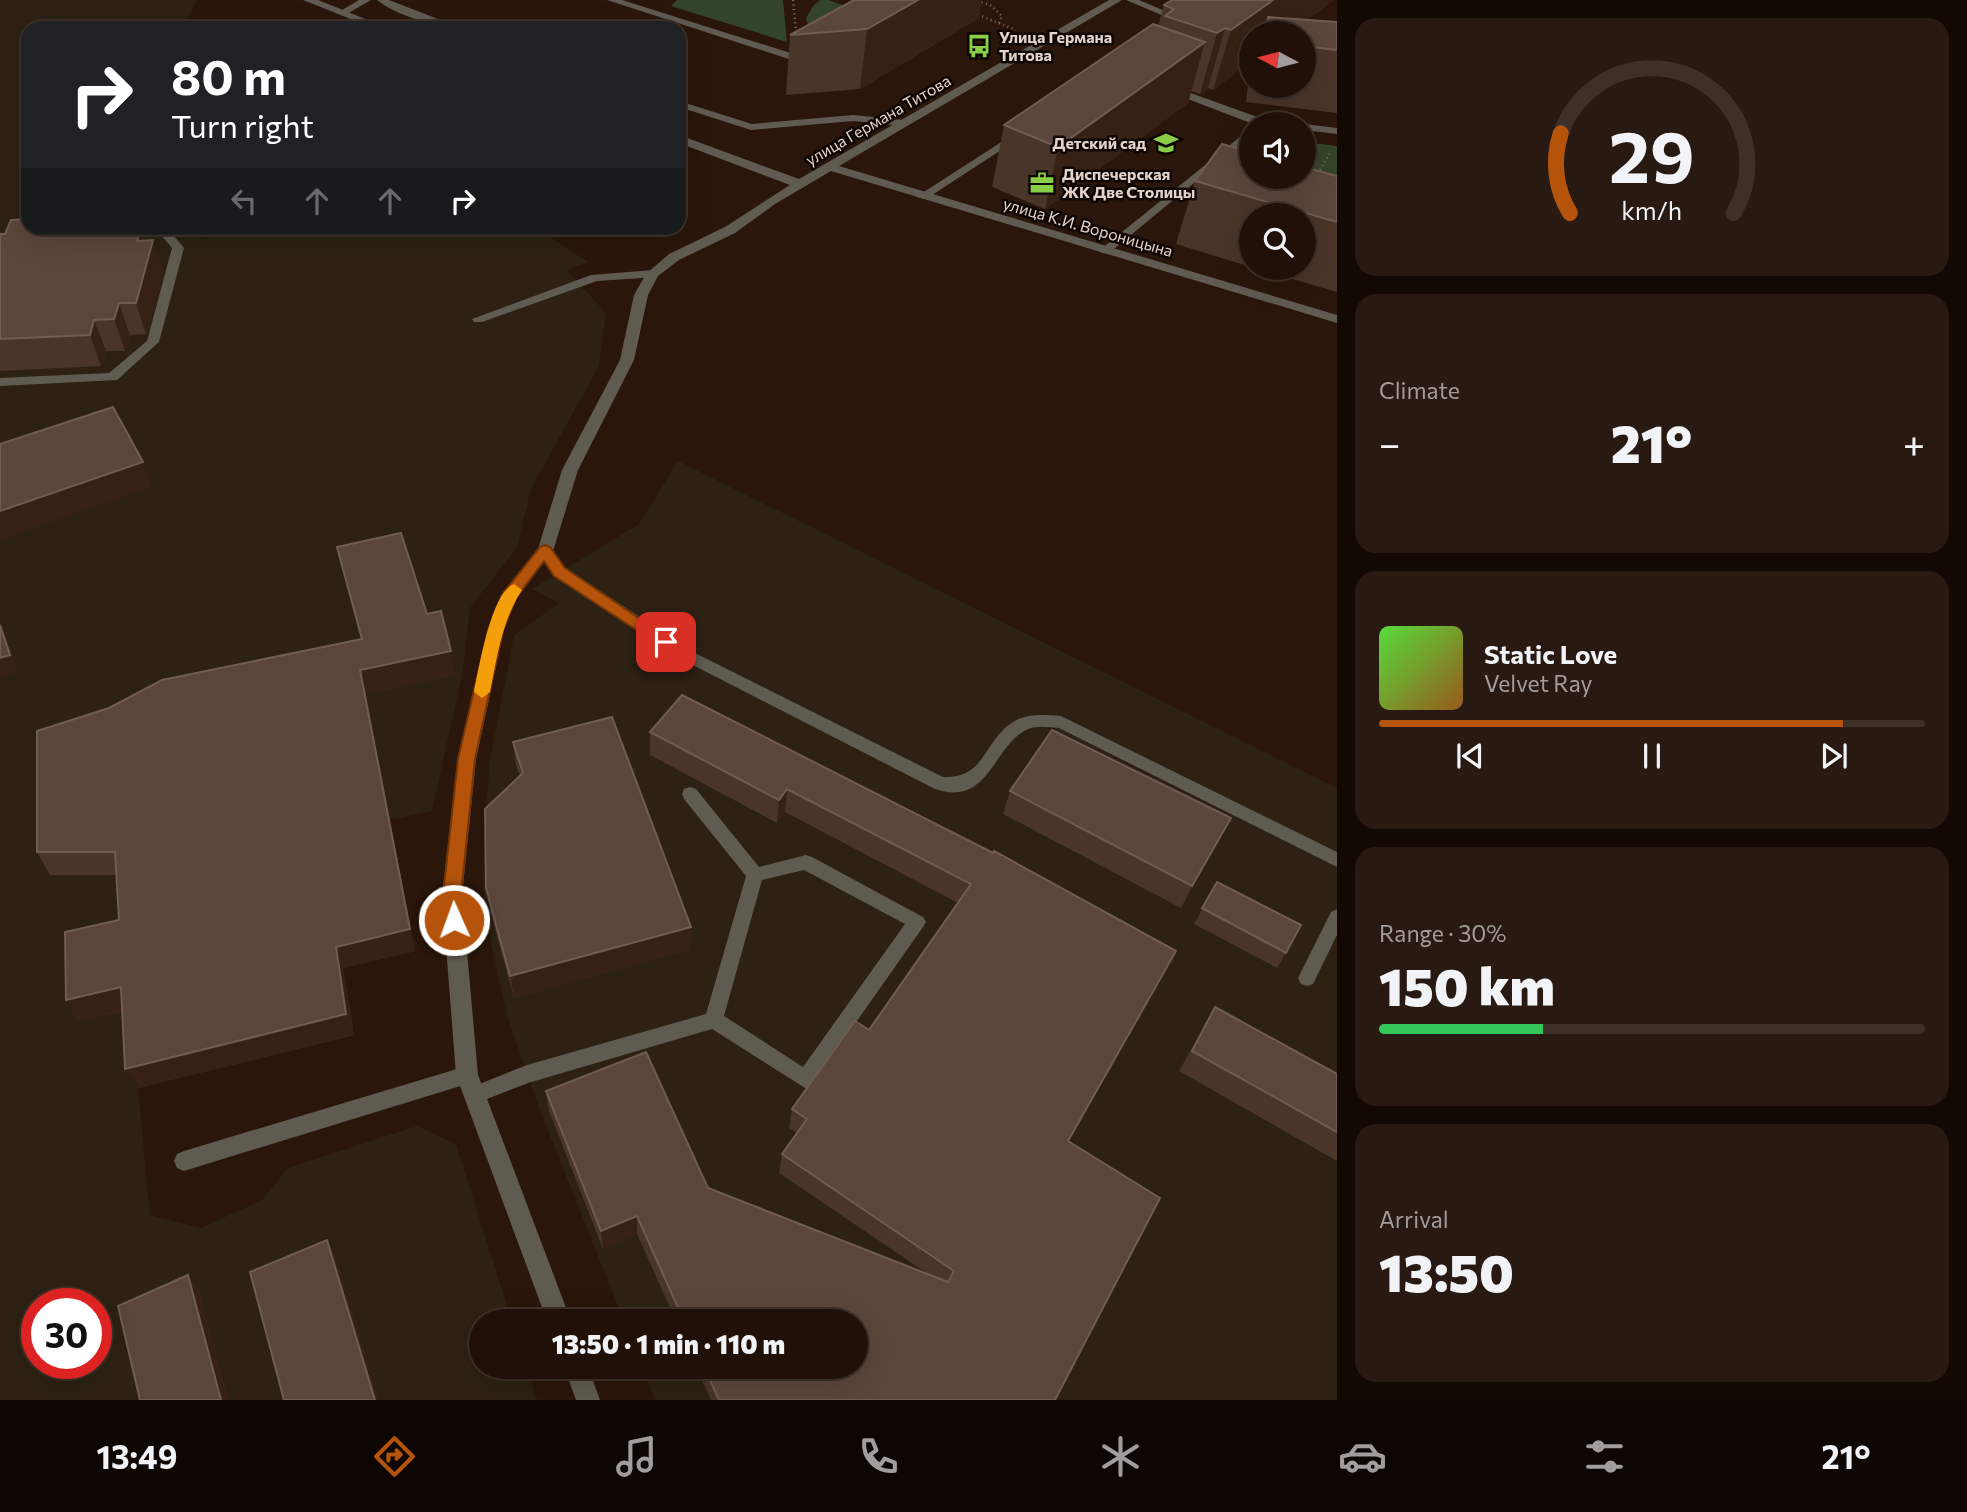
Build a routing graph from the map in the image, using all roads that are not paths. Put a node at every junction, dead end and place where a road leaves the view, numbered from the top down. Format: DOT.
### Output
graph roads {
  1 [pos="308,0"];
  2 [pos="366,0"];
  3 [pos="382,0"];
  4 [pos="612,0"];
  5 [pos="1117,0"];
  6 [pos="1131,0"];
  7 [pos="1186,12"];
  8 [pos="342,13"];
  9 [pos="1176,18"];
  10 [pos="364,21"];
  11 [pos="435,21"];
  12 [pos="678,21"];
  13 [pos="686,23"];
  14 [pos="1189,23"];
  15 [pos="822,51"];
  16 [pos="1163,87"];
  17 [pos="686,106"];
  18 [pos="1239,115"];
  19 [pos="904,124"];
  20 [pos="1027,128"];
  21 [pos="1316,128"];
  22 [pos="1337,131"];
  23 [pos="1239,141"];
  24 [pos="686,142"];
  25 [pos="829,167"];
  26 [pos="1191,182"];
  27 [pos="800,184"];
  28 [pos="1203,186"];
  29 [pos="922,197"];
  30 [pos="167,235"];
  31 [pos="1105,251"];
  32 [pos="653,274"];
  33 [pos="478,318"];
  34 [pos="1337,319"];
  35 [pos="0,382"];
  36 [pos="545,551"];
  37 [pos="690,794"];
  38 [pos="1337,860"];
  39 [pos="755,875"];
  40 [pos="1337,917"];
  41 [pos="1307,978"];
  42 [pos="714,1020"];
  43 [pos="467,1075"];
  44 [pos="474,1095"];
  45 [pos="184,1161"];
  46 [pos="554,1309"];
  47 [pos="580,1379"];
  48 [pos="588,1400"];
  1 -- 8 [label="street"];
  2 -- 8 [label="lane"];
  3 -- 11 [label="lane"];
  4 -- 12 [label="lane"];
  5 -- 19 [label="street, улица Германа Титова"];
  6 -- 9 [label="lane"];
  7 -- 9 [label="lane"];
  8 -- 10 [label="street"];
  9 -- 14 [label="lane"];
  13 -- 15 [label="lane"];
  16 -- 18 [label="lane"];
  17 -- 19 [label="lane"];
  19 -- 25 [label="street, улица Германа Титова"];
  20 -- 29 [label="lane"];
  21 -- 22 [label="lane"];
  23 -- 26 [label="lane"];
  24 -- 27 [label="street"];
  25 -- 27 [label="street, улица Германа Титова"];
  25 -- 29 [label="street, улица К.И. Вороницына"];
  26 -- 28 [label="lane"];
  26 -- 31 [label="lane"];
  27 -- 32 [label="street, улица Германа Титова"];
  29 -- 31 [label="street, улица К.И. Вороницына"];
  30 -- 35 [label="lane"];
  31 -- 34 [label="street, улица К.И. Вороницына"];
  32 -- 33 [label="lane"];
  32 -- 36 [label="street"];
  36 -- 38 [label="lane"];
  36 -- 43 [label="street"];
  37 -- 39 [label="lane"];
  39 -- 42 [label="lane"];
  39 -- 42 [label="lane"];
  40 -- 41 [label="lane"];
  42 -- 44 [label="lane"];
  43 -- 44 [label="street"];
  43 -- 45 [label="lane"];
  44 -- 46 [label="street"];
  47 -- 48 [label="street"];
}
